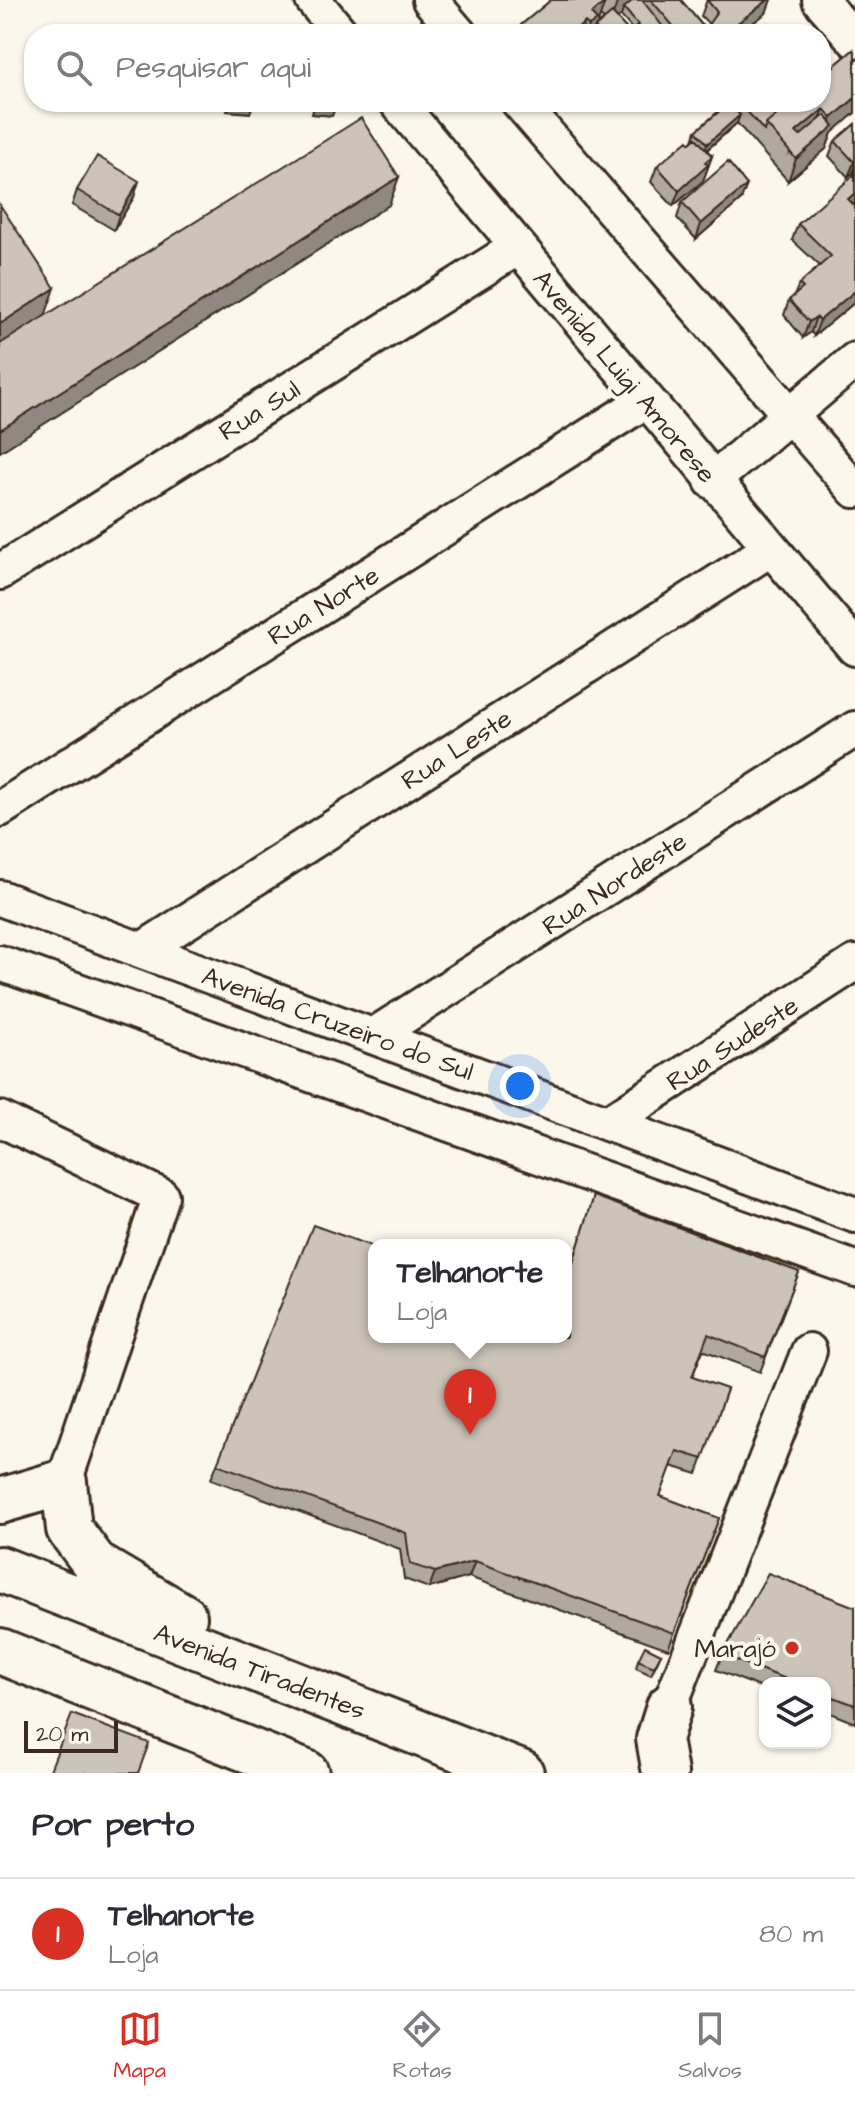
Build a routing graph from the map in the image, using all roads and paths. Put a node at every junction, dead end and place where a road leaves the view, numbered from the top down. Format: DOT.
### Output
graph roads {
  1 [pos="313,0"];
  2 [pos="430,0"];
  3 [pos="820,0"];
  4 [pos="333,24"];
  5 [pos="450,24"];
  6 [pos="855,40"];
  7 [pos="405,112"];
  8 [pos="528,112"];
  9 [pos="518,247"];
  10 [pos="855,360"];
  11 [pos="645,401"];
  12 [pos="790,413"];
  13 [pos="712,481"];
  14 [pos="855,490"];
  15 [pos="770,549"];
  16 [pos="0,572"];
  17 [pos="855,648"];
  18 [pos="855,729"];
  19 [pos="0,809"];
  20 [pos="0,898"];
  21 [pos="142,950"];
  22 [pos="0,963"];
  23 [pos="855,963"];
  24 [pos="373,1036"];
  25 [pos="0,1119"];
  26 [pos="608,1123"];
  27 [pos="851,1210"];
  28 [pos="855,1269"];
  29 [pos="809,1351"];
  30 [pos="64,1482"];
  31 [pos="0,1501"];
  32 [pos="0,1569"];
  33 [pos="0,1651"];
  34 [pos="331,1699"];
  35 [pos="669,1707"];
  36 [pos="306,1773"];
  37 [pos="521,1773"];
  38 [pos="665,1773"];
  1 -- 4 [label="street"];
  2 -- 5 [label="street"];
  3 -- 6 [label="street"];
  7 -- 9 [label="street, Avenida Luigi Amorese"];
  8 -- 12 [label="street"];
  9 -- 11 [label="street, Avenida Luigi Amorese"];
  9 -- 16 [label="street, Rua Sul"];
  10 -- 12 [label="street"];
  11 -- 13 [label="street, Avenida Luigi Amorese"];
  11 -- 19 [label="street, Rua Norte"];
  12 -- 13 [label="street"];
  12 -- 14 [label="street"];
  13 -- 15 [label="street, Avenida Luigi Amorese"];
  15 -- 17 [label="street, Avenida Luigi Amorese"];
  15 -- 21 [label="street, Rua Leste"];
  18 -- 24 [label="street, Rua Nordeste"];
  20 -- 21 [label="street, Avenida Cruzeiro do Sul"];
  21 -- 24 [label="street, Avenida Cruzeiro do Sul"];
  22 -- 28 [label="street"];
  23 -- 26 [label="street, Rua Sudeste"];
  24 -- 26 [label="street, Avenida Cruzeiro do Sul"];
  25 -- 30 [label="street"];
  26 -- 27 [label="street, Avenida Cruzeiro do Sul"];
  29 -- 35 [label="street"];
  30 -- 31 [label="highway"];
  30 -- 34 [label="highway"];
  32 -- 34 [label="highway, Avenida Tiradentes"];
  33 -- 36 [label="highway"];
  34 -- 37 [label="highway, Avenida Tiradentes"];
  35 -- 38 [label="highway"];
}
